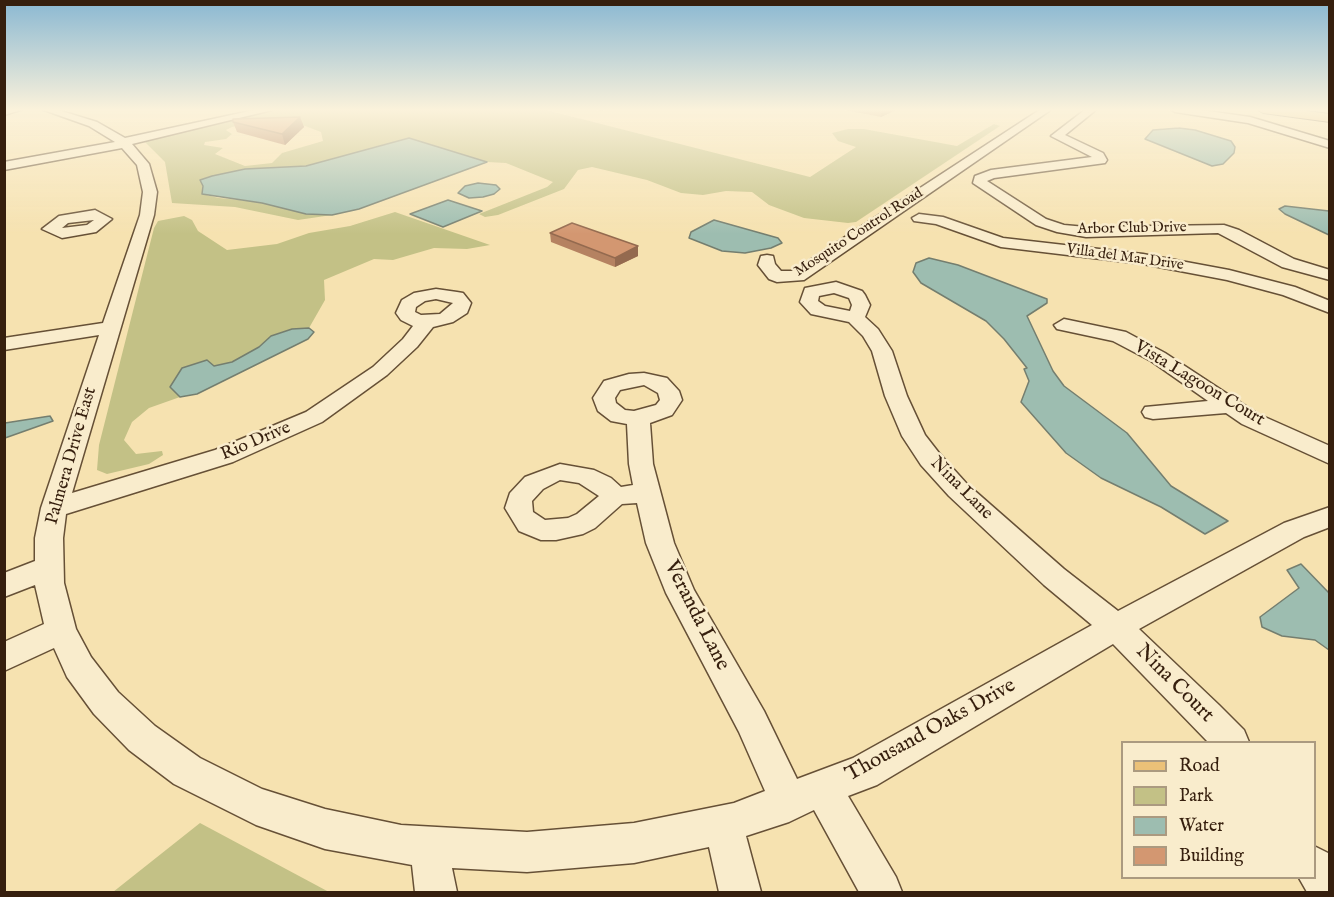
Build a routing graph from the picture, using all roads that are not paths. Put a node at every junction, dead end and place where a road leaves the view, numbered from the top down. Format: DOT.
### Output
graph roads {
  1 [pos="83,151"];
  2 [pos="131,151"];
  3 [pos="985,151"];
  4 [pos="1088,151"];
  5 [pos="4,166"];
  6 [pos="147,215"];
  7 [pos="919,218"];
  8 [pos="105,220"];
  9 [pos="767,260"];
  10 [pos="1152,260"];
  11 [pos="1329,275"];
  12 [pos="1189,284"];
  13 [pos="1329,308"];
  14 [pos="853,316"];
  15 [pos="427,321"];
  16 [pos="1064,325"];
  17 [pos="110,328"];
  18 [pos="4,344"];
  19 [pos="1228,406"];
  20 [pos="1153,412"];
  21 [pos="638,418"];
  22 [pos="1325,448"];
  23 [pos="646,493"];
  24 [pos="615,496"];
  25 [pos="54,508"];
  26 [pos="1329,516"];
  27 [pos="49,567"];
  28 [pos="4,586"];
  29 [pos="1116,627"];
  30 [pos="61,630"];
  31 [pos="4,657"];
  32 [pos="1230,741"];
  33 [pos="806,796"];
  34 [pos="724,825"];
  35 [pos="429,848"];
  36 [pos="1316,869"];
  37 [pos="436,892"];
  38 [pos="740,892"];
  39 [pos="881,892"];
  40 [pos="1329,892"];
  1 -- 5 [label="street"];
  2 -- 6 [label="street, Palmera Drive East"];
  3 -- 9 [label="street, Mosquito Control Road"];
  4 -- 11 [label="street, Arbor Club Drive"];
  6 -- 8 [label="street"];
  6 -- 17 [label="street, Palmera Drive East"];
  7 -- 10 [label="street, Villa del Mar Drive"];
  10 -- 12 [label="street"];
  10 -- 13 [label="street, Villa del Mar Drive"];
  14 -- 29 [label="street, Nina Lane"];
  15 -- 25 [label="street, Rio Drive"];
  16 -- 19 [label="street, Vista Lagoon Court"];
  17 -- 18 [label="street"];
  17 -- 25 [label="street, Palmera Drive East"];
  19 -- 20 [label="street"];
  19 -- 22 [label="street, Vista Lagoon Court"];
  21 -- 23 [label="street, Veranda Lane"];
  23 -- 24 [label="street"];
  23 -- 33 [label="street, Veranda Lane"];
  25 -- 27 [label="street, Palmera Drive East"];
  26 -- 29 [label="street, Thousand Oaks Drive"];
  27 -- 28 [label="street"];
  27 -- 30 [label="street, Palmera Drive East"];
  29 -- 32 [label="street, Nina Court"];
  29 -- 33 [label="street, Thousand Oaks Drive"];
  30 -- 31 [label="street"];
  30 -- 35 [label="street, Palmera Drive East"];
  33 -- 34 [label="street, Thousand Oaks Drive"];
  33 -- 39 [label="street, Veranda Lane"];
  34 -- 35 [label="street, Thousand Oaks Drive"];
  34 -- 38 [label="street"];
  35 -- 37 [label="street"];
  36 -- 40 [label="street"];
}
